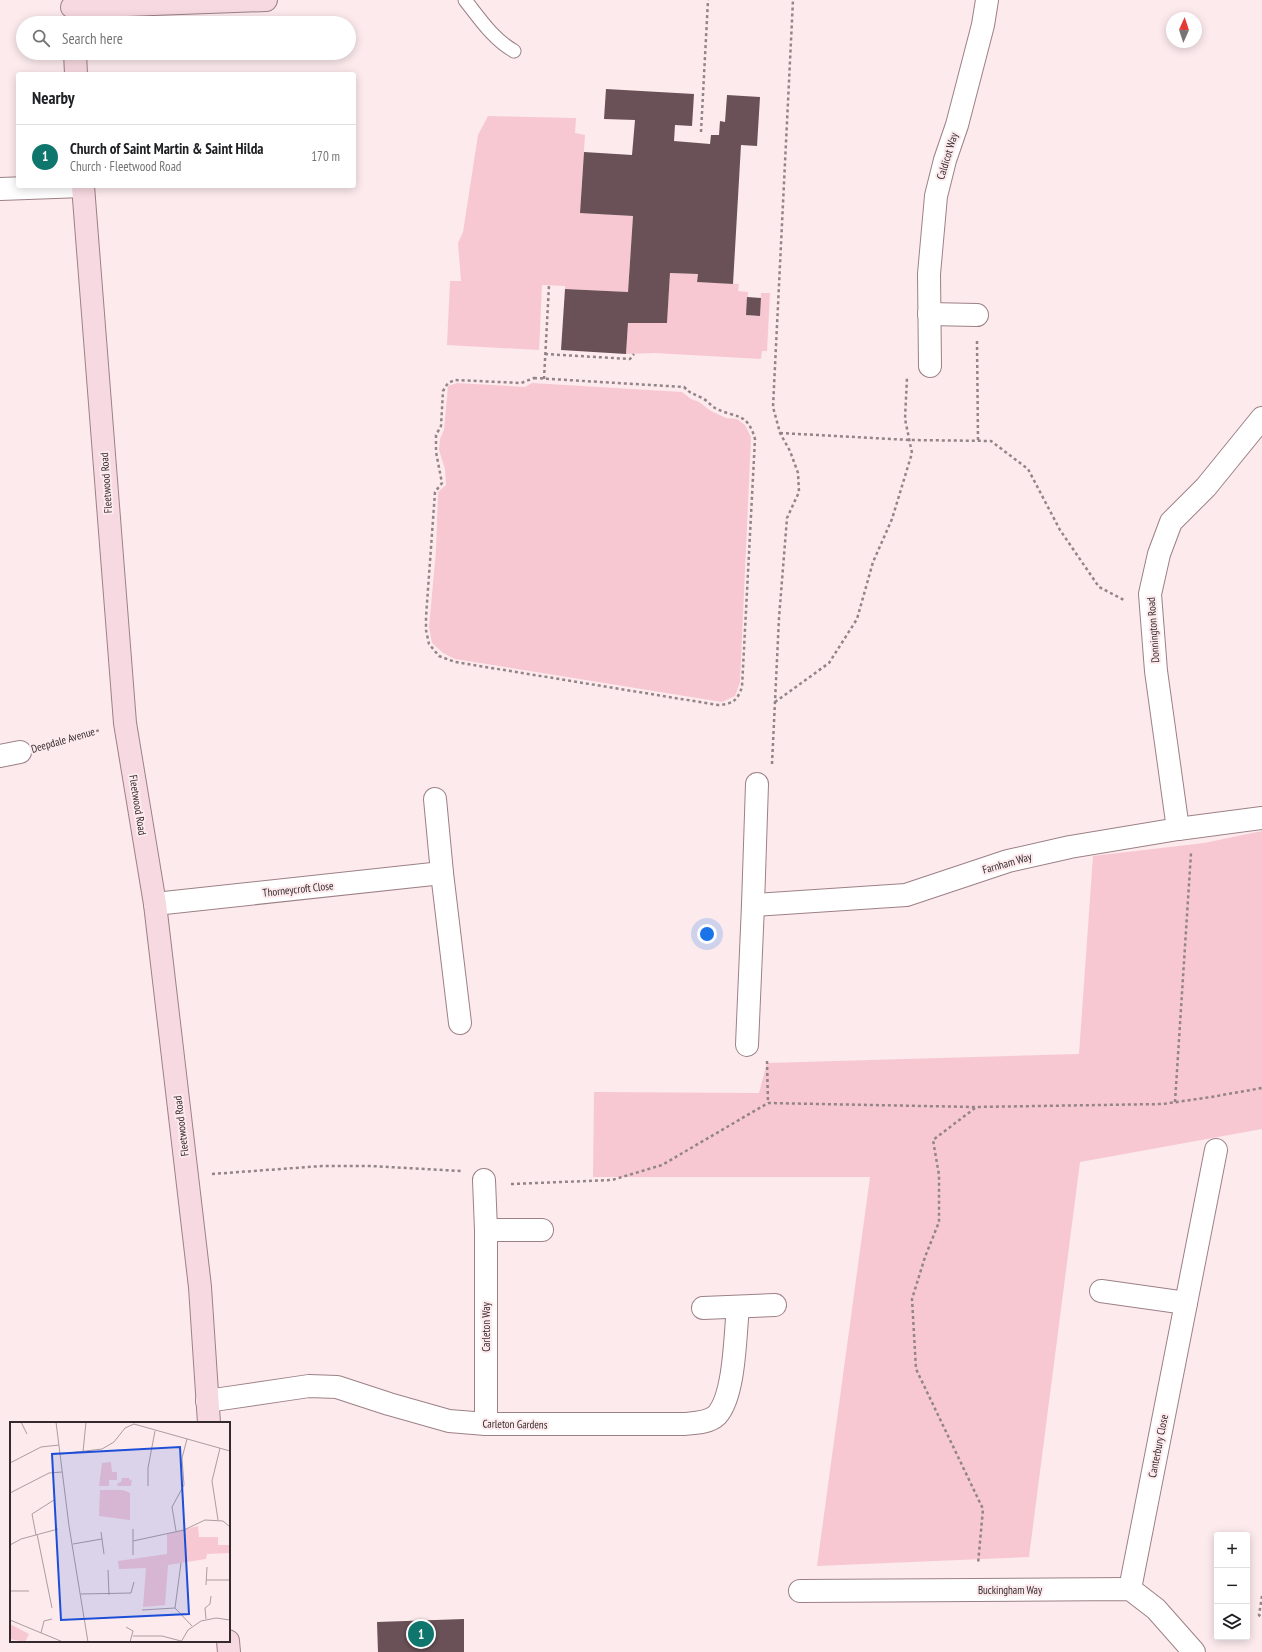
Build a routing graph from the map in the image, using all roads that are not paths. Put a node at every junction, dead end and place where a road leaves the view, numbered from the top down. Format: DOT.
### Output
graph roads {
  1 [pos="266,0"];
  2 [pos="465,0"];
  3 [pos="987,0"];
  4 [pos="72,10"];
  5 [pos="514,51"];
  6 [pos="75,60"];
  7 [pos="76,72"];
  8 [pos="28,188"];
  9 [pos="83,188"];
  10 [pos="0,189"];
  11 [pos="929,314"];
  12 [pos="977,315"];
  13 [pos="930,366"];
  14 [pos="1262,418"];
  15 [pos="757,784"];
  16 [pos="435,799"];
  17 [pos="1262,818"];
  18 [pos="1178,829"];
  19 [pos="442,873"];
  20 [pos="155,904"];
  21 [pos="753,905"];
  22 [pos="460,1023"];
  23 [pos="747,1046"];
  24 [pos="1216,1150"];
  25 [pos="484,1182"];
  26 [pos="486,1230"];
  27 [pos="542,1230"];
  28 [pos="1101,1291"];
  29 [pos="1186,1303"];
  30 [pos="775,1306"];
  31 [pos="738,1307"];
  32 [pos="703,1308"];
  33 [pos="207,1401"];
  34 [pos="209,1422"];
  35 [pos="486,1424"];
  36 [pos="1130,1589"];
  37 [pos="800,1591"];
  38 [pos="228,1642"];
  39 [pos="229,1652"];
  40 [pos="1194,1652"];
  1 -- 4 [label="main road"];
  2 -- 5 [label="lane"];
  3 -- 11 [label="street, Caldicot Way"];
  6 -- 7 [label="main road"];
  8 -- 10 [label="street"];
  9 -- 20 [label="main road, Fleetwood Road"];
  11 -- 12 [label="street"];
  11 -- 13 [label="street, Caldicot Way"];
  14 -- 18 [label="street, Donnington Road"];
  15 -- 21 [label="street"];
  16 -- 19 [label="street"];
  17 -- 18 [label="street, Farnham Way"];
  18 -- 21 [label="street, Farnham Way"];
  19 -- 20 [label="street, Thorneycroft Close"];
  19 -- 22 [label="street"];
  20 -- 33 [label="main road, Fleetwood Road"];
  21 -- 23 [label="street"];
  24 -- 29 [label="street, Canterbury Close"];
  25 -- 26 [label="street, Carleton Way"];
  26 -- 27 [label="street"];
  26 -- 35 [label="street, Carleton Way"];
  28 -- 29 [label="street"];
  29 -- 36 [label="street, Canterbury Close"];
  30 -- 31 [label="street"];
  31 -- 32 [label="street"];
  31 -- 35 [label="street, Carleton Gardens"];
  33 -- 34 [label="main road, Fleetwood Road"];
  33 -- 35 [label="street, Carleton Gardens"];
  36 -- 37 [label="street, Buckingham Way"];
  36 -- 40 [label="street"];
  38 -- 39 [label="main road"];
}
